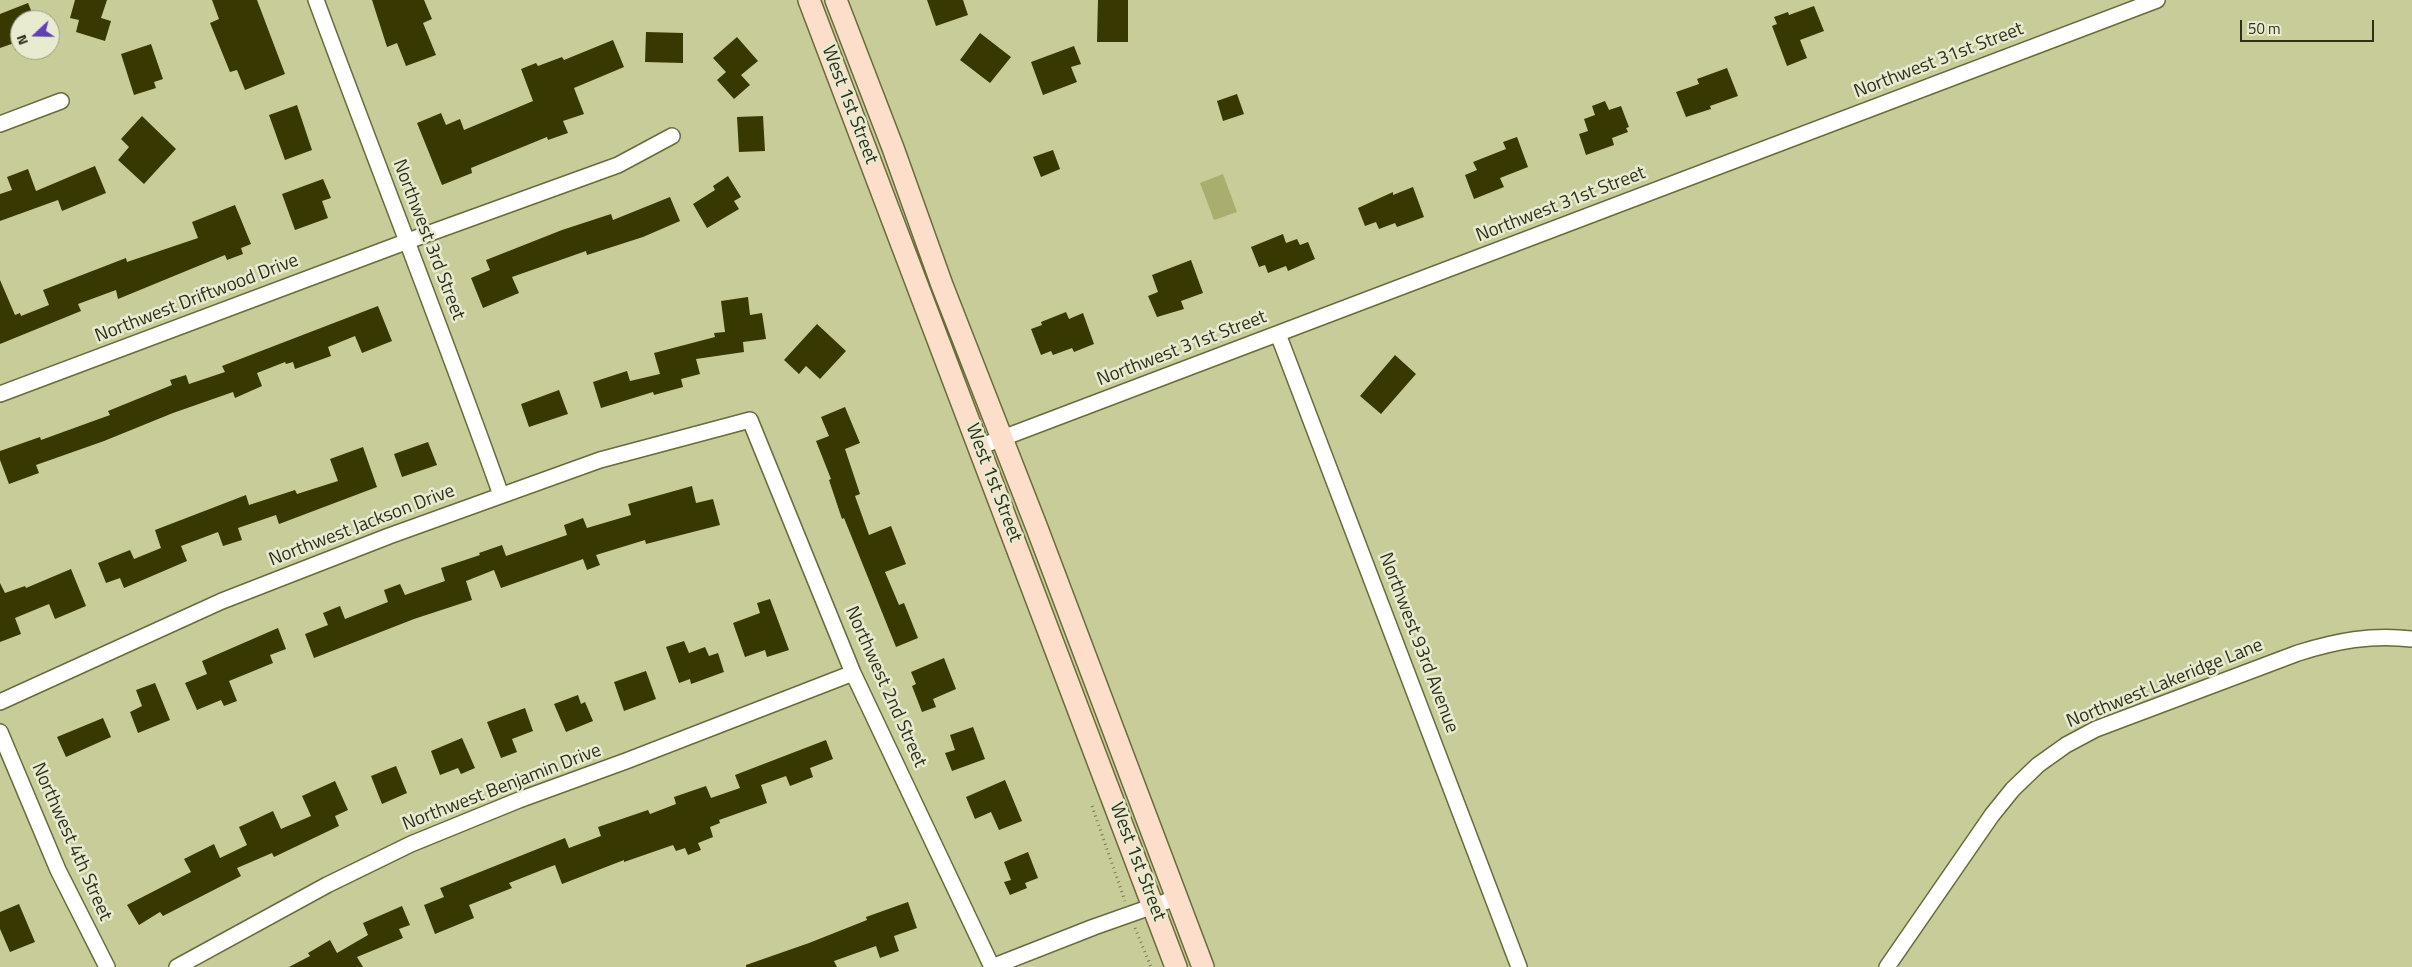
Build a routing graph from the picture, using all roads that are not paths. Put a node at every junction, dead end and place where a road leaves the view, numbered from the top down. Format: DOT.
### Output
graph roads {
  1 [pos="316,0"];
  2 [pos="809,0"];
  3 [pos="836,0"];
  4 [pos="2157,0"];
  5 [pos="61,101"];
  6 [pos="0,124"];
  7 [pos="672,136"];
  8 [pos="408,241"];
  9 [pos="1278,334"];
  10 [pos="0,394"];
  11 [pos="750,420"];
  12 [pos="1002,438"];
  13 [pos="979,447"];
  14 [pos="501,495"];
  15 [pos="2412,639"];
  16 [pos="853,673"];
  17 [pos="0,702"];
  18 [pos="0,732"];
  19 [pos="1176,898"];
  20 [pos="1154,906"];
  21 [pos="107,967"];
  22 [pos="177,967"];
  23 [pos="992,967"];
  24 [pos="1176,967"];
  25 [pos="1203,967"];
  26 [pos="1520,967"];
  27 [pos="1887,967"];
  1 -- 8 [label="street, Northwest 3rd Street"];
  2 -- 13 [label="main road, West 1st Street"];
  3 -- 12 [label="main road, West 1st Street"];
  4 -- 9 [label="street, Northwest 31st Street"];
  5 -- 6 [label="street"];
  7 -- 8 [label="street, Northwest Driftwood Drive"];
  8 -- 10 [label="street, Northwest Driftwood Drive"];
  8 -- 14 [label="street, Northwest 3rd Street"];
  9 -- 12 [label="street, Northwest 31st Street"];
  9 -- 26 [label="street, Northwest 93rd Avenue"];
  11 -- 14 [label="street, Northwest Jackson Drive"];
  11 -- 16 [label="street, Northwest 2nd Street"];
  12 -- 13 [label="street, Northwest 31st Street"];
  12 -- 19 [label="main road, West 1st Street"];
  13 -- 20 [label="main road, West 1st Street"];
  14 -- 17 [label="street, Northwest Jackson Drive"];
  15 -- 27 [label="street, Northwest Lakeridge Lane"];
  16 -- 22 [label="street, Northwest Benjamin Drive"];
  16 -- 23 [label="street, Northwest 2nd Street"];
  18 -- 21 [label="street, Northwest 4th Street"];
  19 -- 20 [label="street"];
  19 -- 25 [label="main road, West 1st Street"];
  20 -- 23 [label="street"];
  20 -- 24 [label="main road, West 1st Street"];
}
